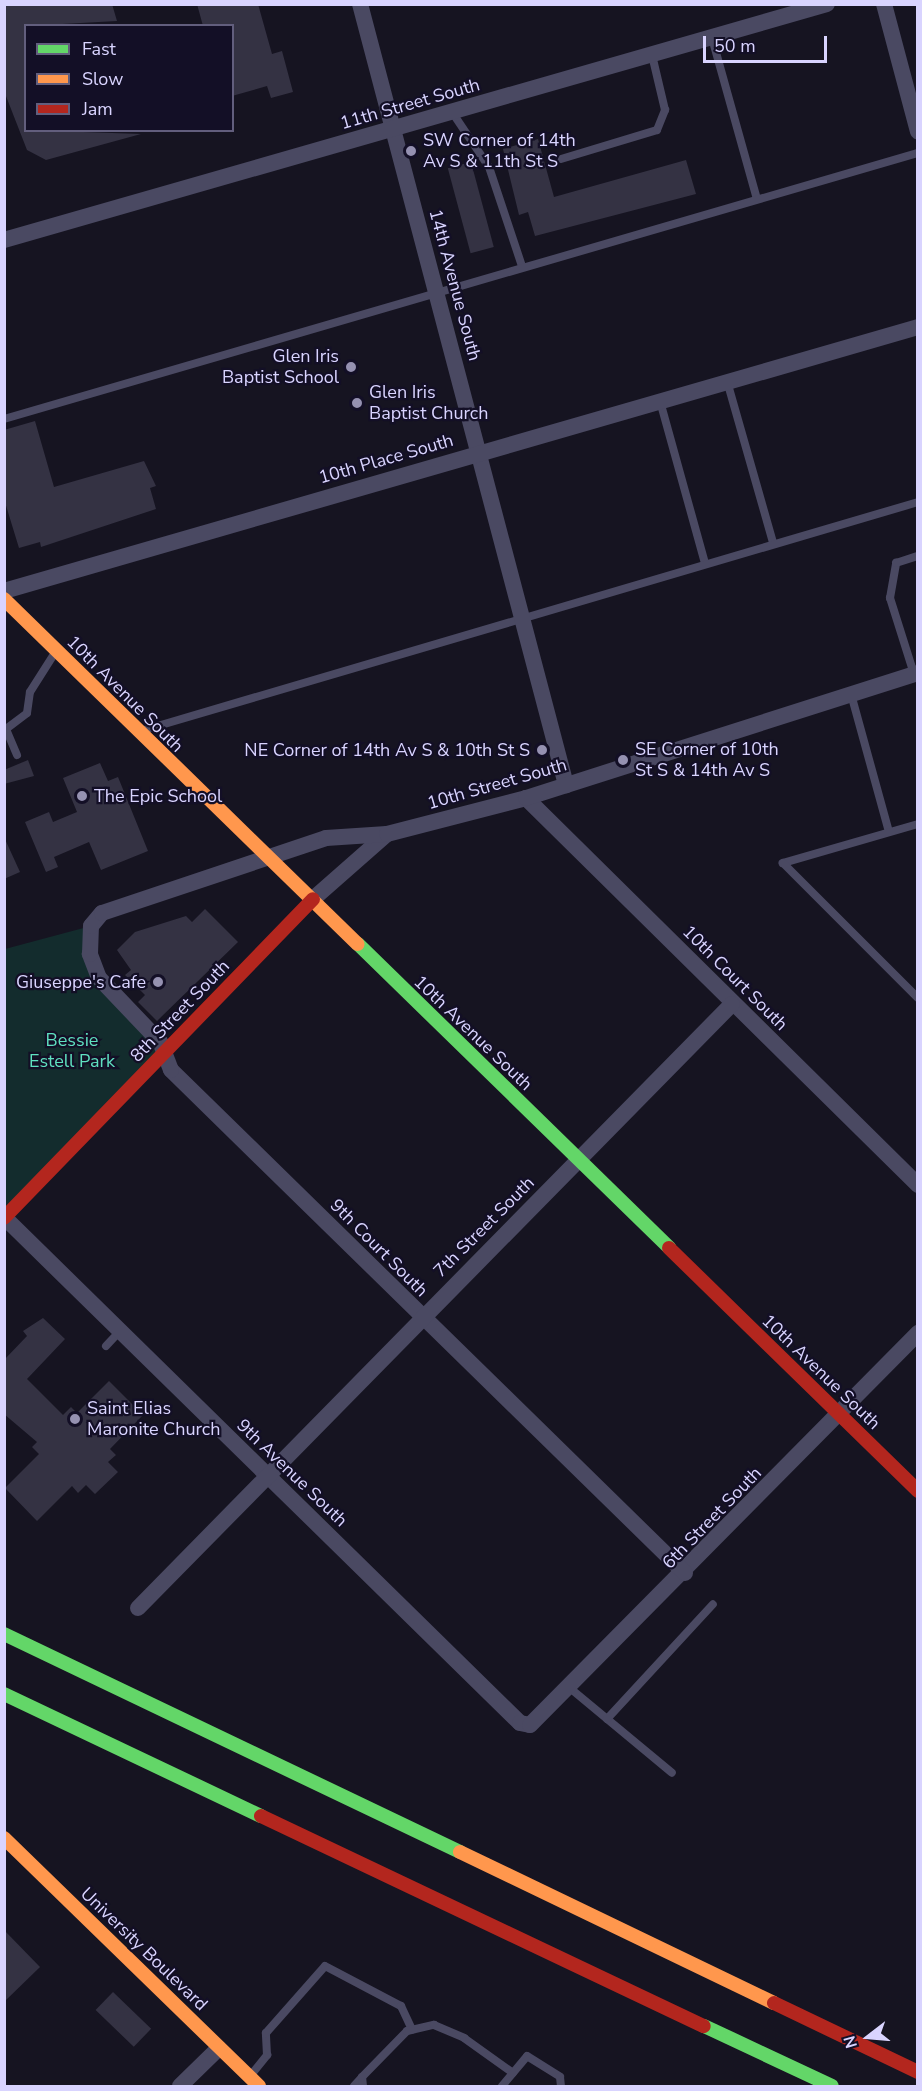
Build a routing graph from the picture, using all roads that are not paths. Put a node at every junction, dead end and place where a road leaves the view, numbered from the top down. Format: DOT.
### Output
graph roads {
  1 [pos="360,4"];
  2 [pos="827,4"];
  3 [pos="884,4"];
  4 [pos="712,38"];
  5 [pos="652,55"];
  6 [pos="452,112"];
  7 [pos="394,129"];
  8 [pos="918,132"];
  9 [pos="918,153"];
  10 [pos="561,159"];
  11 [pos="757,199"];
  12 [pos="4,240"];
  13 [pos="522,267"];
  14 [pos="436,291"];
  15 [pos="918,327"];
  16 [pos="727,381"];
  17 [pos="660,400"];
  18 [pos="4,419"];
  19 [pos="479,452"];
  20 [pos="918,502"];
  21 [pos="773,543"];
  22 [pos="918,556"];
  23 [pos="705,563"];
  24 [pos="4,591"];
  25 [pos="4,599"];
  26 [pos="522,617"];
  27 [pos="56,650"];
  28 [pos="916,674"];
  29 [pos="851,694"];
  30 [pos="138,732"];
  31 [pos="17,755"];
  32 [pos="566,785"];
  33 [pos="526,798"];
  34 [pos="918,824"];
  35 [pos="889,832"];
  36 [pos="387,834"];
  37 [pos="267,859"];
  38 [pos="313,899"];
  39 [pos="91,926"];
  40 [pos="918,998"];
  41 [pos="732,1004"];
  42 [pos="166,1053"];
  43 [pos="578,1160"];
  44 [pos="918,1185"];
  45 [pos="5,1218"];
  46 [pos="422,1318"];
  47 [pos="120,1331"];
  48 [pos="918,1333"];
  49 [pos="106,1346"];
  50 [pos="838,1414"];
  51 [pos="267,1476"];
  52 [pos="918,1491"];
  53 [pos="685,1573"];
  54 [pos="712,1604"];
  55 [pos="138,1608"];
  56 [pos="4,1634"];
  57 [pos="571,1689"];
  58 [pos="4,1695"];
  59 [pos="607,1719"];
  60 [pos="530,1725"];
  61 [pos="672,1773"];
  62 [pos="4,1838"];
  63 [pos="412,2030"];
  64 [pos="219,2048"];
  65 [pos="918,2072"];
  66 [pos="513,2073"];
  67 [pos="362,2077"];
  68 [pos="254,2082"];
  69 [pos="180,2086"];
  70 [pos="354,2086"];
  71 [pos="363,2086"];
  72 [pos="502,2086"];
  73 [pos="561,2086"];
  74 [pos="832,2086"];
  1 -- 7 [label="street, 14th Avenue South"];
  2 -- 4 [label="street, 11th Street South"];
  3 -- 8 [label="street"];
  4 -- 5 [label="street, 11th Street South"];
  4 -- 11 [label="lane"];
  5 -- 6 [label="street, 11th Street South"];
  5 -- 10 [label="lane"];
  6 -- 7 [label="street, 11th Street South"];
  6 -- 13 [label="lane"];
  7 -- 12 [label="street, 11th Street South"];
  7 -- 14 [label="street, 14th Avenue South"];
  9 -- 11 [label="lane"];
  11 -- 13 [label="lane"];
  13 -- 14 [label="lane"];
  14 -- 18 [label="lane"];
  14 -- 19 [label="street, 14th Avenue South"];
  15 -- 16 [label="street, 10th Place South"];
  16 -- 17 [label="street, 10th Place South"];
  16 -- 21 [label="lane"];
  17 -- 19 [label="street, 10th Place South"];
  17 -- 23 [label="lane"];
  19 -- 24 [label="street, 10th Place South"];
  19 -- 26 [label="street, 14th Avenue South"];
  20 -- 21 [label="lane"];
  21 -- 23 [label="lane"];
  22 -- 28 [label="lane"];
  23 -- 26 [label="lane"];
  25 -- 27 [label="main road, 10th Avenue South"];
  26 -- 30 [label="lane"];
  26 -- 32 [label="street, 14th Avenue South"];
  27 -- 30 [label="main road, 10th Avenue South"];
  27 -- 31 [label="lane"];
  28 -- 29 [label="street, 10th Street South"];
  29 -- 32 [label="street, 10th Street South"];
  29 -- 35 [label="lane"];
  30 -- 37 [label="main road, 10th Avenue South"];
  32 -- 33 [label="street, 10th Street South"];
  33 -- 36 [label="street, 10th Street South"];
  33 -- 41 [label="street, 10th Court South"];
  34 -- 35 [label="lane"];
  35 -- 40 [label="lane"];
  36 -- 37 [label="street, 10th Street South"];
  36 -- 38 [label="street, 8th Street South"];
  37 -- 38 [label="main road, 10th Avenue South"];
  37 -- 39 [label="street, 10th Street South"];
  38 -- 42 [label="main road, 8th Street South"];
  38 -- 43 [label="main road, 10th Avenue South"];
  39 -- 42 [label="street, 9th Court South"];
  41 -- 43 [label="street, 7th Street South"];
  41 -- 44 [label="street, 10th Court South"];
  42 -- 45 [label="main road, 8th Street South"];
  42 -- 46 [label="street, 9th Court South"];
  43 -- 46 [label="street, 7th Street South"];
  43 -- 50 [label="main road, 10th Avenue South"];
  45 -- 47 [label="street, 9th Avenue South"];
  46 -- 51 [label="street, 7th Street South"];
  46 -- 53 [label="street, 9th Court South"];
  47 -- 49 [label="lane"];
  47 -- 51 [label="street, 9th Avenue South"];
  48 -- 50 [label="street, 6th Street South"];
  50 -- 52 [label="main road, 10th Avenue South"];
  50 -- 53 [label="street, 6th Street South"];
  51 -- 55 [label="street, 7th Street South"];
  51 -- 60 [label="street, 9th Avenue South"];
  53 -- 57 [label="street, 6th Street South"];
  54 -- 59 [label="lane"];
  56 -- 65 [label="main road"];
  57 -- 59 [label="lane"];
  57 -- 60 [label="street, 6th Street South"];
  58 -- 74 [label="main road"];
  59 -- 61 [label="lane"];
  62 -- 64 [label="main road, University Boulevard"];
  63 -- 66 [label="lane"];
  63 -- 67 [label="lane"];
  63 -- 68 [label="lane"];
  64 -- 68 [label="main road, University Boulevard"];
  64 -- 69 [label="street"];
  66 -- 72 [label="lane"];
  66 -- 73 [label="lane"];
  67 -- 70 [label="lane"];
  67 -- 71 [label="lane"];
}
